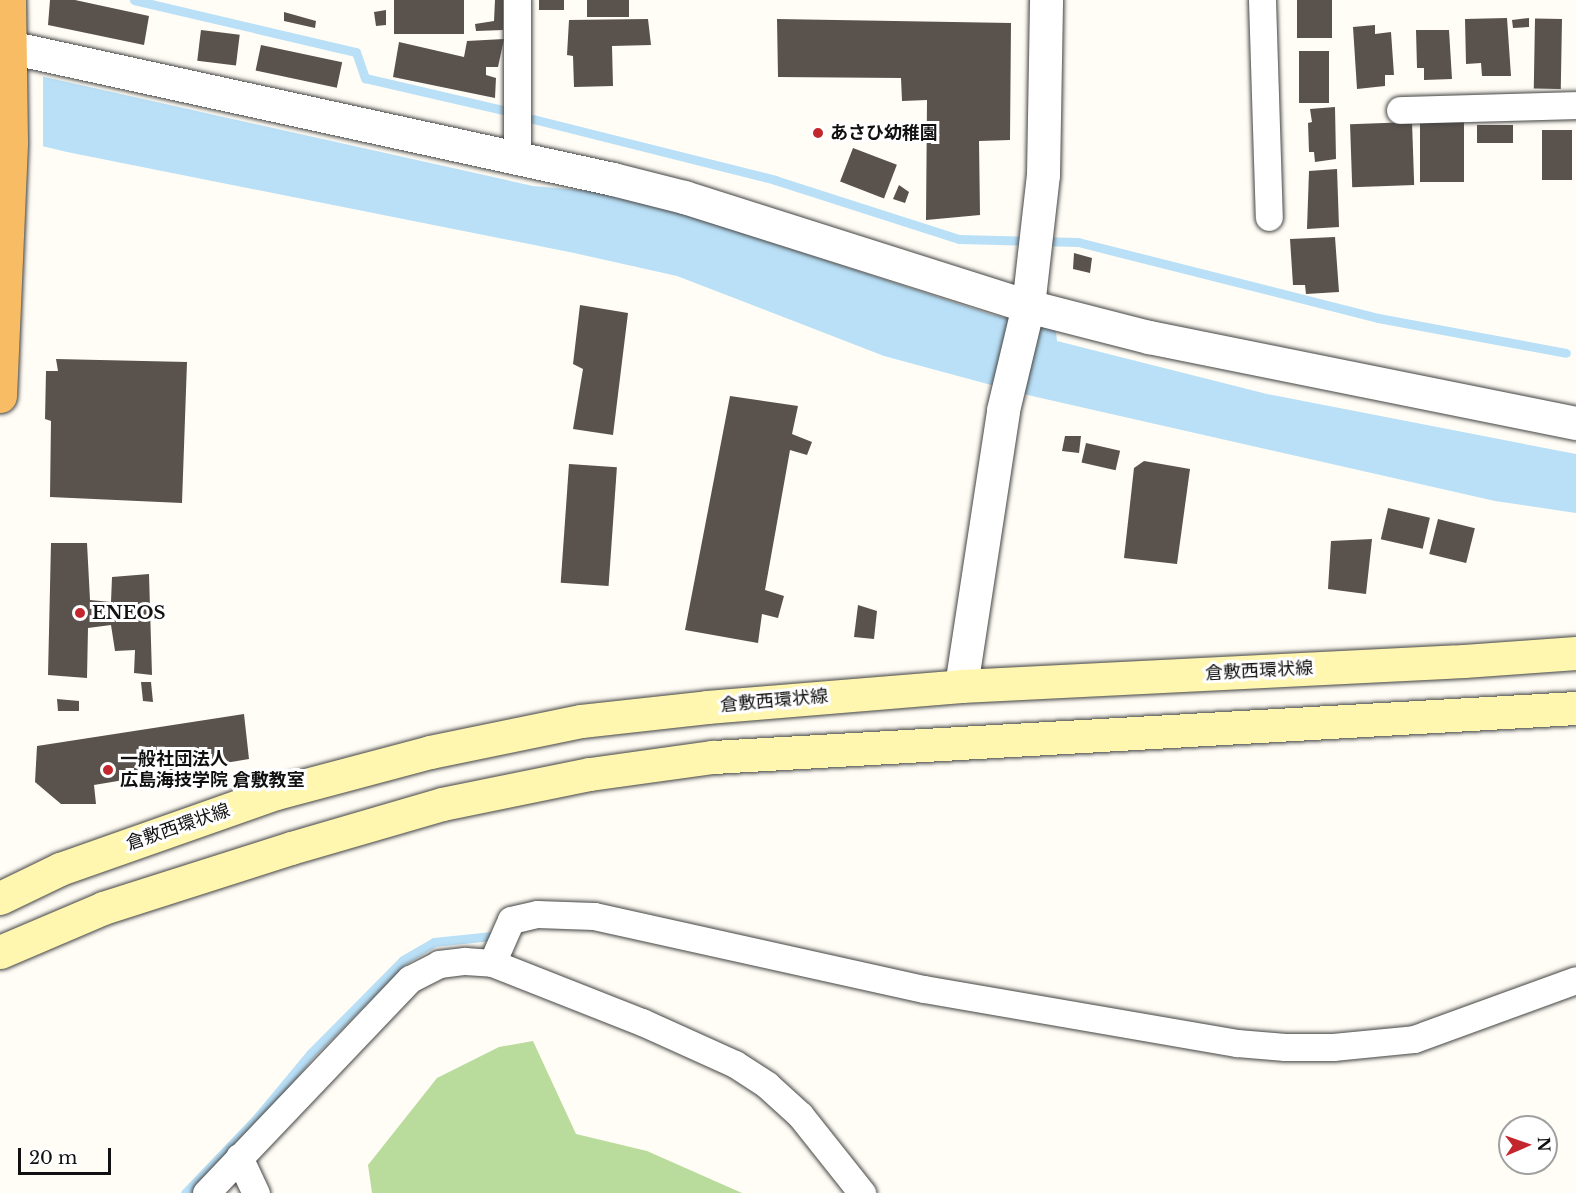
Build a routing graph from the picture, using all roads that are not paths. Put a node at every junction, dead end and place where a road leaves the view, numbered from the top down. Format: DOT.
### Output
graph roads {
  1 [pos="9,0"];
  2 [pos="517,0"];
  3 [pos="1046,0"];
  4 [pos="1262,0"];
  5 [pos="7,53"];
  6 [pos="1576,105"];
  7 [pos="1400,110"];
  8 [pos="517,158"];
  9 [pos="1269,217"];
  10 [pos="1026,312"];
  11 [pos="0,396"];
  12 [pos="1576,423"];
  13 [pos="1576,653"];
  14 [pos="960,686"];
  15 [pos="1576,708"];
  16 [pos="0,898"];
  17 [pos="0,952"];
  18 [pos="492,963"];
  19 [pos="1576,980"];
  20 [pos="240,1157"];
  21 [pos="206,1193"];
  22 [pos="256,1193"];
  23 [pos="862,1193"];
  1 -- 5 [label="highway"];
  2 -- 8 [label="street"];
  3 -- 10 [label="street"];
  4 -- 9 [label="street"];
  5 -- 8 [label="street"];
  5 -- 11 [label="highway"];
  6 -- 7 [label="street"];
  8 -- 10 [label="street"];
  10 -- 12 [label="street"];
  10 -- 14 [label="street"];
  13 -- 14 [label="main road, 倉敷西環状線"];
  14 -- 16 [label="main road, 倉敷西環状線"];
  15 -- 17 [label="main road"];
  18 -- 19 [label="street"];
  18 -- 20 [label="street"];
  18 -- 23 [label="street"];
  20 -- 21 [label="street"];
  20 -- 22 [label="street"];
}
